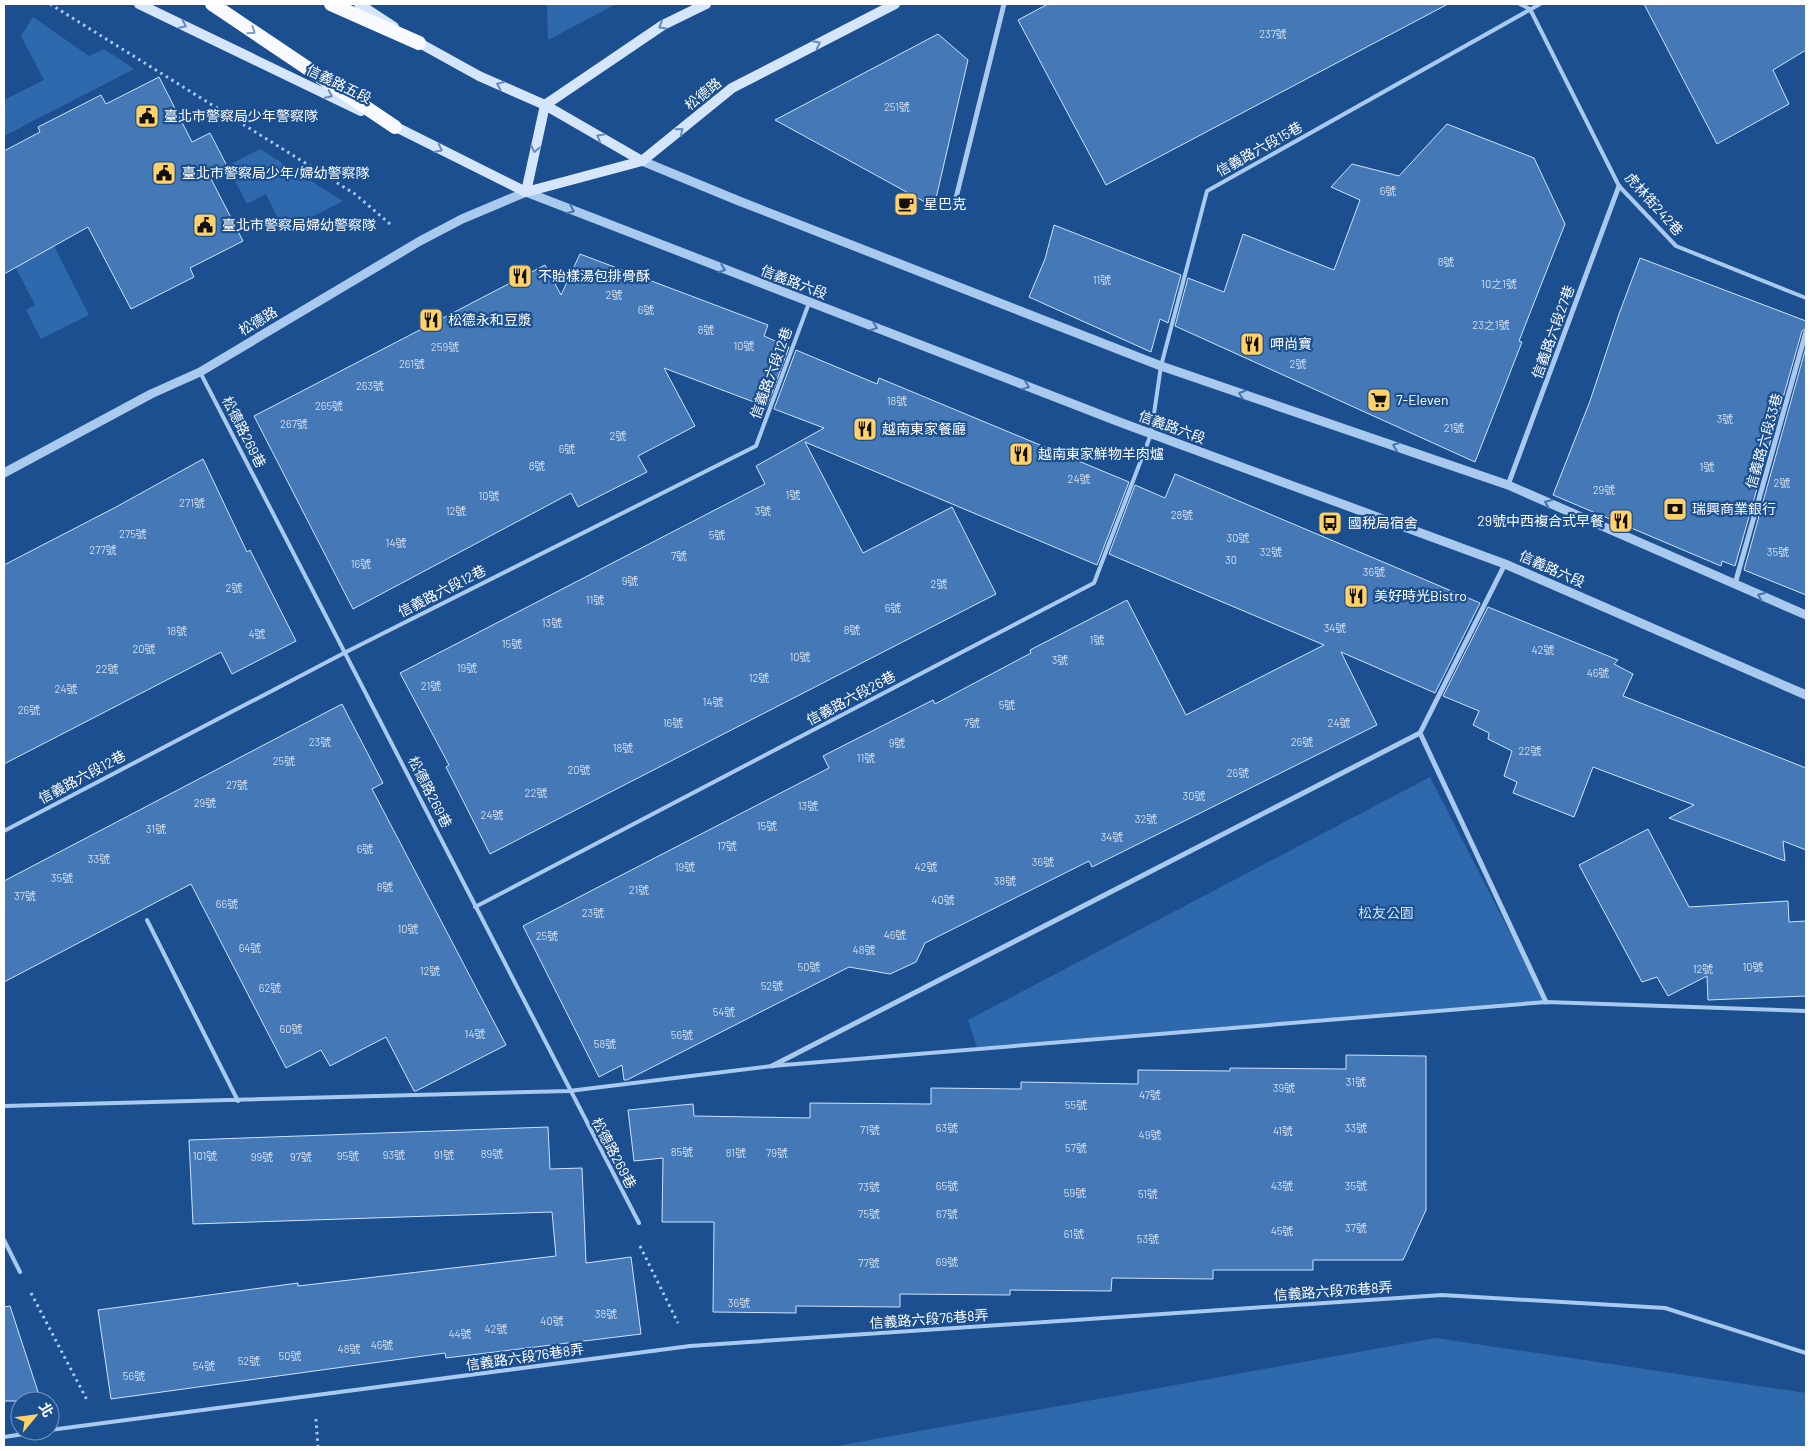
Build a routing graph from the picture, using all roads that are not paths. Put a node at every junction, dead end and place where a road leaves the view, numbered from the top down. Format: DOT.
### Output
graph roads {
  1 [pos="139,4"];
  2 [pos="212,4"];
  3 [pos="331,4"];
  4 [pos="359,4"];
  5 [pos="706,4"];
  6 [pos="895,4"];
  7 [pos="1004,4"];
  8 [pos="1520,4"];
  9 [pos="1540,4"];
  10 [pos="1530,9"];
  11 [pos="419,44"];
  12 [pos="544,105"];
  13 [pos="395,127"];
  14 [pos="642,161"];
  15 [pos="1619,186"];
  16 [pos="526,192"];
  17 [pos="954,206"];
  18 [pos="1806,298"];
  19 [pos="810,302"];
  20 [pos="1806,332"];
  21 [pos="1161,366"];
  22 [pos="200,372"];
  23 [pos="1151,434"];
  24 [pos="4,473"];
  25 [pos="1508,485"];
  26 [pos="1505,564"];
  27 [pos="1735,585"];
  28 [pos="1806,615"];
  29 [pos="346,652"];
  30 [pos="1806,695"];
  31 [pos="1420,733"];
  32 [pos="4,831"];
  33 [pos="475,907"];
  34 [pos="147,920"];
  35 [pos="1546,1002"];
  36 [pos="1806,1011"];
  37 [pos="772,1066"];
  38 [pos="569,1091"];
  39 [pos="238,1101"];
  40 [pos="4,1106"];
  41 [pos="639,1223"];
  42 [pos="4,1240"];
  43 [pos="20,1272"];
  44 [pos="1806,1353"];
  45 [pos="60,1429"];
  1 -- 13 [label="main road, 信義路五段, one-way"];
  2 -- 13 [label="highway, one-way"];
  3 -- 11 [label="highway"];
  4 -- 11 [label="main road"];
  5 -- 12 [label="main road, one-way"];
  14 -- 6 [label="main road, 松德路, one-way"];
  7 -- 17 [label="street"];
  8 -- 10 [label="lane"];
  9 -- 10 [label="lane, 信義路六段15巷"];
  10 -- 15 [label="lane, 虎林街242巷"];
  10 -- 21 [label="lane, 信義路六段15巷"];
  12 -- 11 [label="main road, one-way"];
  14 -- 12 [label="main road, one-way"];
  12 -- 16 [label="main road, one-way"];
  13 -- 16 [label="main road, 信義路五段, one-way"];
  14 -- 16 [label="main road, 松德路"];
  14 -- 21 [label="street"];
  15 -- 18 [label="lane, 虎林街242巷"];
  15 -- 25 [label="street, 信義路六段27巷"];
  16 -- 19 [label="street, 信義路六段, one-way"];
  16 -- 22 [label="street, 松德路"];
  19 -- 23 [label="street, 信義路六段, one-way"];
  19 -- 29 [label="lane, 信義路六段12巷"];
  20 -- 27 [label="street, 信義路六段33巷"];
  21 -- 23 [label="lane, 信義路六段15巷"];
  25 -- 21 [label="street, one-way"];
  22 -- 24 [label="street, 松德路"];
  22 -- 29 [label="lane, 松德路269巷"];
  23 -- 26 [label="street, 信義路六段"];
  23 -- 33 [label="lane, 信義路六段26巷"];
  27 -- 25 [label="street, one-way"];
  26 -- 30 [label="street, 信義路六段"];
  26 -- 31 [label="street"];
  28 -- 27 [label="street, one-way"];
  29 -- 32 [label="lane, 信義路六段12巷"];
  29 -- 33 [label="lane, 松德路269巷"];
  31 -- 35 [label="street"];
  31 -- 37 [label="street"];
  33 -- 38 [label="lane, 松德路269巷"];
  34 -- 39 [label="lane"];
  35 -- 36 [label="lane"];
  35 -- 37 [label="lane"];
  37 -- 38 [label="lane"];
  38 -- 39 [label="lane"];
  38 -- 41 [label="lane, 松德路269巷"];
  39 -- 40 [label="lane"];
  42 -- 43 [label="lane"];
  44 -- 45 [label="lane, 信義路六段76巷8弄"];
}
